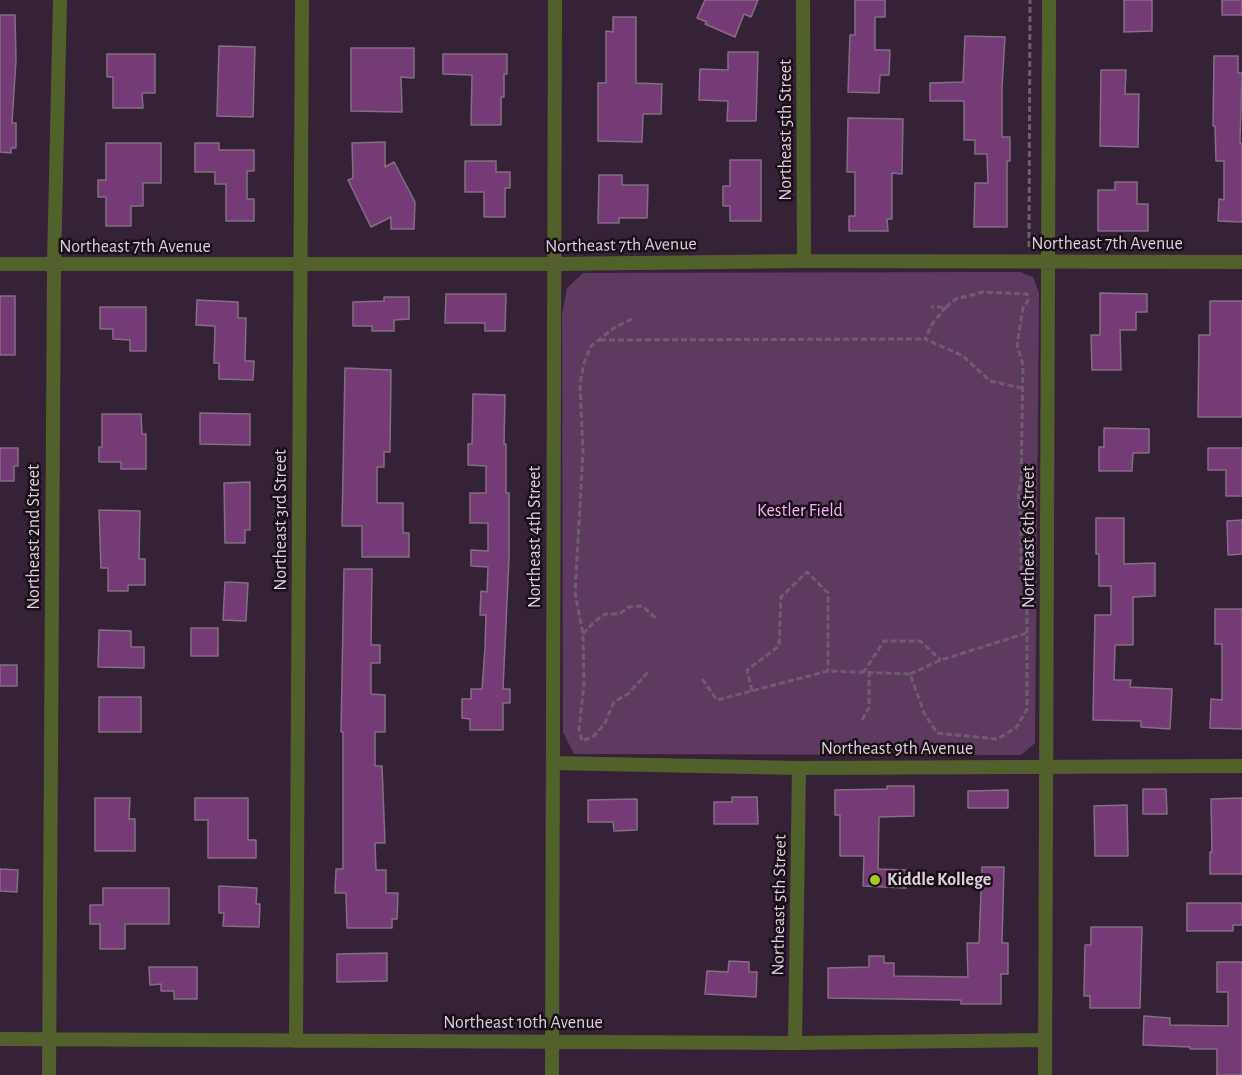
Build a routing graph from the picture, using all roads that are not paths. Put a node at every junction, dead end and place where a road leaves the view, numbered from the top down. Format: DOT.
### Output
graph roads {
  1 [pos="60,0"];
  2 [pos="302,0"];
  3 [pos="555,0"];
  4 [pos="803,0"];
  5 [pos="1049,0"];
  6 [pos="804,261"];
  7 [pos="1048,262"];
  8 [pos="1242,262"];
  9 [pos="0,264"];
  10 [pos="301,264"];
  11 [pos="554,264"];
  12 [pos="54,265"];
  13 [pos="553,763"];
  14 [pos="1242,766"];
  15 [pos="1045,767"];
  16 [pos="799,768"];
  17 [pos="0,1039"];
  18 [pos="50,1039"];
  19 [pos="1045,1040"];
  20 [pos="296,1041"];
  21 [pos="552,1041"];
  22 [pos="795,1043"];
  23 [pos="49,1075"];
  24 [pos="552,1075"];
  25 [pos="1045,1075"];
  1 -- 12 [label="street, Northeast 2nd Street"];
  2 -- 10 [label="street, Northeast 3rd Street"];
  3 -- 11 [label="street, Northeast 4th Street"];
  4 -- 6 [label="street, Northeast 5th Street"];
  5 -- 7 [label="street, Northeast 6th Street"];
  6 -- 7 [label="street, Northeast 7th Avenue"];
  6 -- 11 [label="street, Northeast 7th Avenue"];
  7 -- 8 [label="street, Northeast 7th Avenue"];
  7 -- 15 [label="street, Northeast 6th Street"];
  9 -- 12 [label="street, Northeast 7th Avenue"];
  10 -- 11 [label="street, Northeast 7th Avenue"];
  10 -- 12 [label="street, Northeast 7th Avenue"];
  10 -- 20 [label="street, Northeast 3rd Street"];
  11 -- 13 [label="street, Northeast 4th Street"];
  12 -- 18 [label="street, Northeast 2nd Street"];
  13 -- 16 [label="street, Northeast 9th Avenue"];
  13 -- 21 [label="street, Northeast 4th Street"];
  14 -- 15 [label="street, Northeast 9th Avenue"];
  15 -- 16 [label="street, Northeast 9th Avenue"];
  15 -- 19 [label="street, Northeast 6th Street"];
  16 -- 22 [label="street, Northeast 5th Street"];
  17 -- 18 [label="street, Northeast 10th Avenue"];
  18 -- 20 [label="street, Northeast 10th Avenue"];
  18 -- 23 [label="street, Northeast 2nd Street"];
  19 -- 22 [label="street, Northeast 10th Avenue"];
  19 -- 25 [label="street, Northeast 6th Street"];
  20 -- 21 [label="street, Northeast 10th Avenue"];
  21 -- 22 [label="street, Northeast 10th Avenue"];
  21 -- 24 [label="street, Northeast 4th Street"];
}
